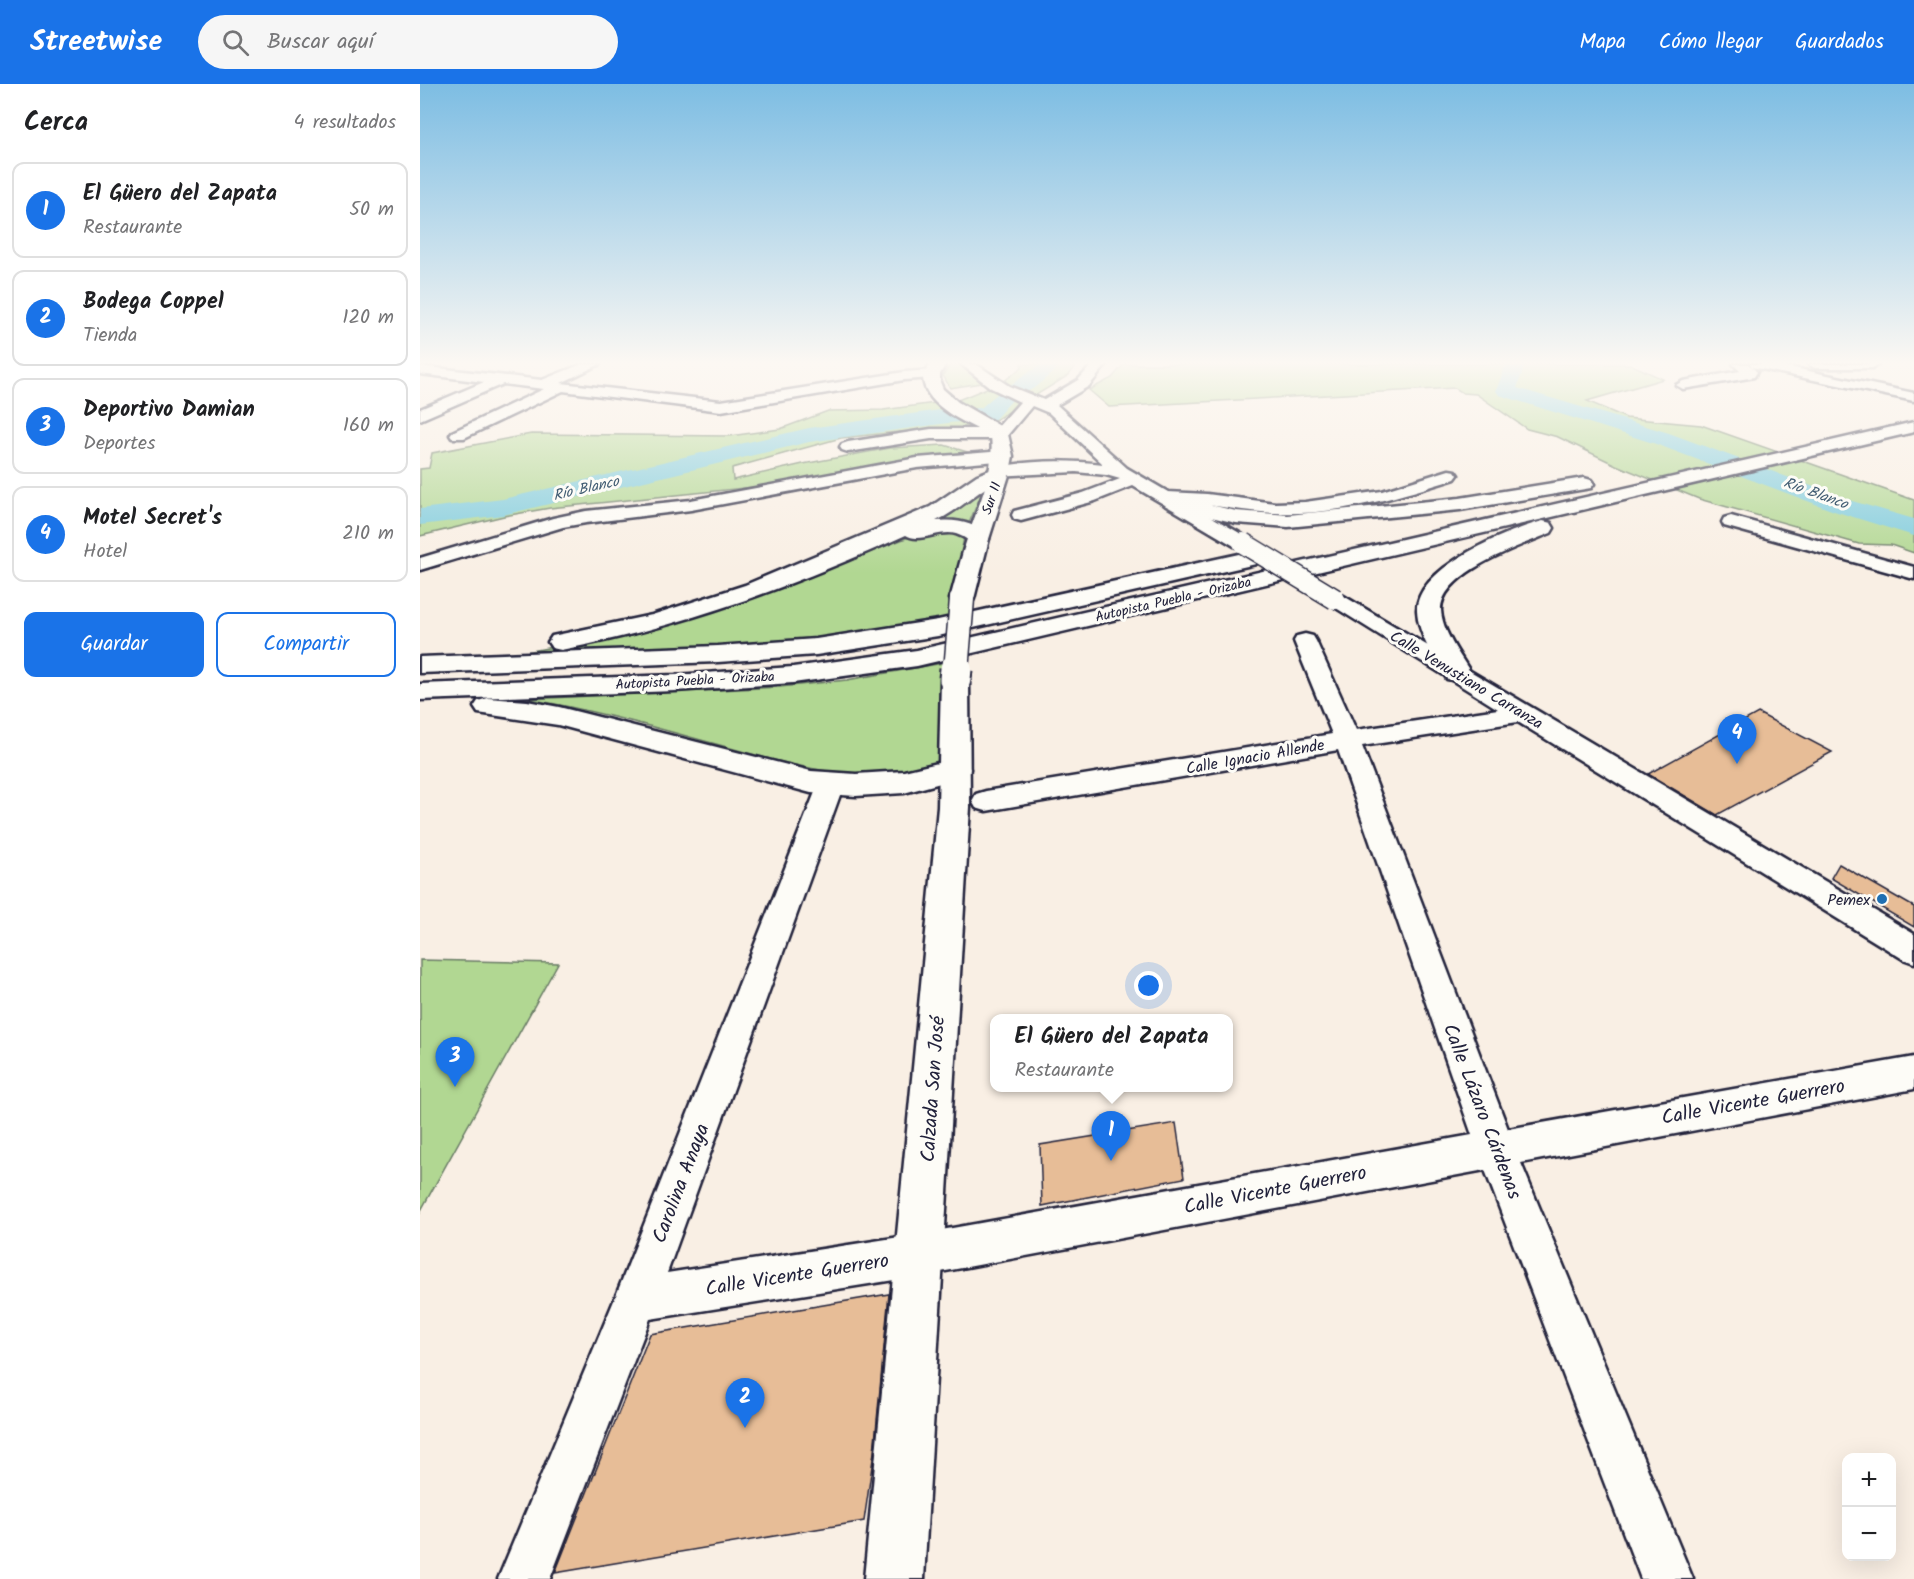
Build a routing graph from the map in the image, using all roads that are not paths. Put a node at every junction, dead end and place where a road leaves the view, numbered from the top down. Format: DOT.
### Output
graph roads {
  1 [pos="935,434"];
  2 [pos="994,434"];
  3 [pos="1080,434"];
  4 [pos="1807,434"];
  5 [pos="1850,434"];
  6 [pos="848,447"];
  7 [pos="1002,463"];
  8 [pos="1127,476"];
  9 [pos="1449,476"];
  10 [pos="1584,484"];
  11 [pos="1632,494"];
  12 [pos="1168,499"];
  13 [pos="1021,515"];
  14 [pos="1731,522"];
  15 [pos="978,539"];
  16 [pos="420,564"];
  17 [pos="1914,573"];
  18 [pos="791,577"];
  19 [pos="962,598"];
  20 [pos="1305,641"];
  21 [pos="420,657"];
  22 [pos="420,665"];
  23 [pos="1457,673"];
  24 [pos="420,692"];
  25 [pos="420,705"];
  26 [pos="1525,713"];
  27 [pos="1347,740"];
  28 [pos="955,769"];
  29 [pos="831,784"];
  30 [pos="986,801"];
  31 [pos="1914,950"];
  32 [pos="1914,1073"];
  33 [pos="1496,1148"];
  34 [pos="919,1255"];
  35 [pos="636,1300"];
  36 [pos="524,1579"];
  37 [pos="894,1579"];
  38 [pos="1667,1579"];
  1 -- 6 [label="street"];
  2 -- 7 [label="main road, Sur 11"];
  3 -- 8 [label="street, Calle Venustiano Carranza"];
  4 -- 10 [label="main road, Autopista Puebla - Orizaba"];
  5 -- 11 [label="main road, Autopista Puebla - Orizaba"];
  7 -- 8 [label="street"];
  7 -- 15 [label="main road, Sur 11"];
  7 -- 16 [label="street"];
  7 -- 18 [label="main road"];
  8 -- 12 [label="street, Calle Venustiano Carranza"];
  8 -- 13 [label="street"];
  9 -- 12 [label="street"];
  10 -- 12 [label="main road"];
  10 -- 22 [label="main road, Autopista Puebla - Orizaba"];
  11 -- 23 [label="main road"];
  11 -- 24 [label="main road, Autopista Puebla - Orizaba"];
  12 -- 23 [label="street, Calle Venustiano Carranza, bridge"];
  14 -- 17 [label="street"];
  15 -- 18 [label="main road"];
  15 -- 19 [label="main road, Sur 11"];
  18 -- 21 [label="main road"];
  19 -- 28 [label="main road, Calzada San José, bridge"];
  20 -- 27 [label="street, Calle Lázaro Cárdenas"];
  23 -- 26 [label="street, Calle Venustiano Carranza"];
  25 -- 29 [label="main road"];
  26 -- 27 [label="street, Calle Ignacio Allende"];
  26 -- 31 [label="street, Calle Venustiano Carranza"];
  27 -- 30 [label="street, Calle Ignacio Allende"];
  27 -- 33 [label="street, Calle Lázaro Cárdenas"];
  28 -- 29 [label="main road"];
  28 -- 34 [label="main road, Calzada San José"];
  29 -- 35 [label="street, Carolina Anaya"];
  32 -- 33 [label="street, Calle Vicente Guerrero"];
  33 -- 34 [label="street, Calle Vicente Guerrero"];
  33 -- 38 [label="street, Calle Lázaro Cárdenas"];
  34 -- 35 [label="street, Calle Vicente Guerrero"];
  34 -- 37 [label="main road, Calzada San José"];
  35 -- 36 [label="street, Carolina Anaya"];
}
